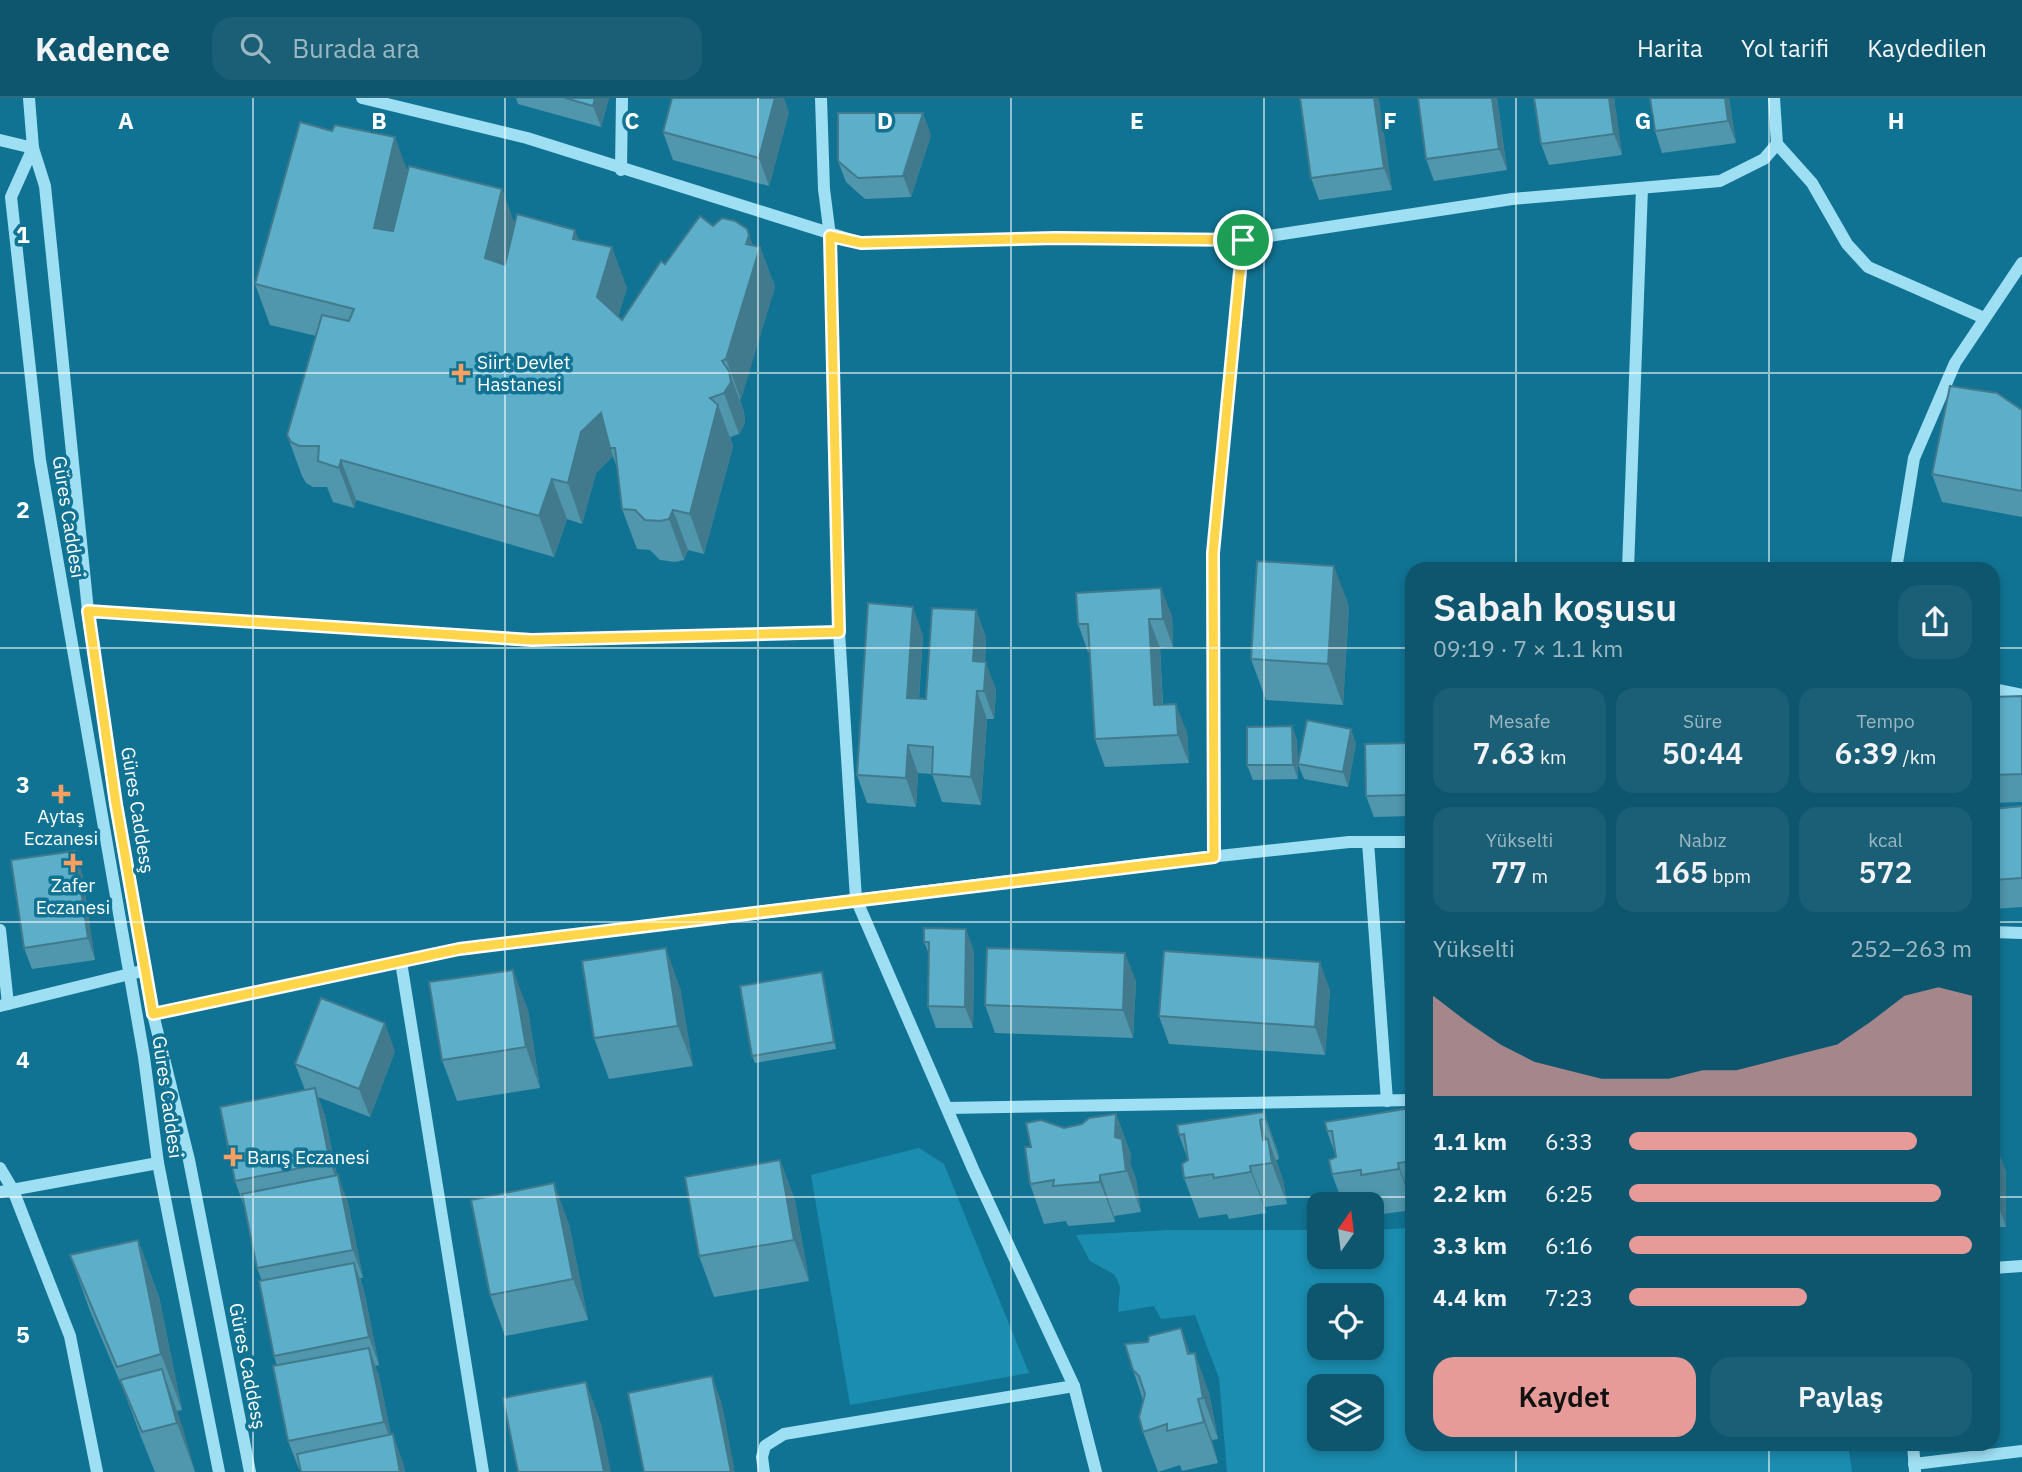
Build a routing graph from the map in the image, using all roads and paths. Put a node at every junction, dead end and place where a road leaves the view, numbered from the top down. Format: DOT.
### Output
graph roads {
  1 [pos="29,98"];
  2 [pos="362,98"];
  3 [pos="622,98"];
  4 [pos="821,98"];
  5 [pos="1774,98"];
  6 [pos="0,141"];
  7 [pos="1777,144"];
  8 [pos="33,148"];
  9 [pos="621,170"];
  10 [pos="1642,188"];
  11 [pos="830,236"];
  12 [pos="1243,240"];
  13 [pos="2022,263"];
  14 [pos="1984,318"];
  15 [pos="1628,562"];
  16 [pos="1897,562"];
  17 [pos="88,611"];
  18 [pos="839,632"];
  19 [pos="2000,690"];
  20 [pos="2022,695"];
  21 [pos="1368,842"];
  22 [pos="1405,842"];
  23 [pos="1214,857"];
  24 [pos="856,899"];
  25 [pos="0,930"];
  26 [pos="2000,932"];
  27 [pos="2022,933"];
  28 [pos="401,962"];
  29 [pos="146,970"];
  30 [pos="127,974"];
  31 [pos="4,1005"];
  32 [pos="153,1014"];
  33 [pos="1405,1100"];
  34 [pos="1387,1101"];
  35 [pos="947,1108"];
  36 [pos="158,1163"];
  37 [pos="0,1168"];
  38 [pos="6,1191"];
  39 [pos="2022,1266"];
  40 [pos="2000,1268"];
  41 [pos="1074,1386"];
  42 [pos="2022,1451"];
  43 [pos="1914,1468"];
  44 [pos="97,1472"];
  45 [pos="219,1472"];
  46 [pos="250,1472"];
  47 [pos="483,1472"];
  48 [pos="764,1472"];
  49 [pos="1096,1472"];
  1 -- 8 [label="street, Güres Caddesş"];
  2 -- 9 [label="street"];
  3 -- 9 [label="street"];
  4 -- 11 [label="street"];
  5 -- 7 [label="street"];
  6 -- 8 [label="street"];
  7 -- 10 [label="street"];
  7 -- 14 [label="street"];
  8 -- 17 [label="street, Güres Caddesş"];
  8 -- 30 [label="street, Güres Caddesi"];
  9 -- 11 [label="street"];
  10 -- 12 [label="street"];
  10 -- 15 [label="street"];
  11 -- 12 [label="street"];
  11 -- 18 [label="street"];
  12 -- 23 [label="street"];
  13 -- 14 [label="street"];
  14 -- 16 [label="street"];
  17 -- 18 [label="street"];
  17 -- 29 [label="street, Güres Caddesş"];
  18 -- 24 [label="street"];
  19 -- 20 [label="street"];
  21 -- 22 [label="street"];
  21 -- 23 [label="street"];
  21 -- 34 [label="street"];
  23 -- 24 [label="street"];
  24 -- 28 [label="street"];
  24 -- 35 [label="street"];
  25 -- 31 [label="street"];
  26 -- 27 [label="street"];
  28 -- 32 [label="street"];
  28 -- 47 [label="street"];
  29 -- 30 [label="street"];
  29 -- 32 [label="street, Güres Caddesş"];
  30 -- 31 [label="street"];
  30 -- 36 [label="street, Güres Caddesi"];
  32 -- 46 [label="street, Güres Caddesş"];
  33 -- 34 [label="street"];
  34 -- 35 [label="street"];
  35 -- 41 [label="street"];
  36 -- 38 [label="street"];
  36 -- 45 [label="street, Güres Caddesi"];
  37 -- 38 [label="street"];
  38 -- 44 [label="street"];
  39 -- 40 [label="street"];
  41 -- 48 [label="street"];
  41 -- 49 [label="street"];
  42 -- 43 [label="street"];
}
